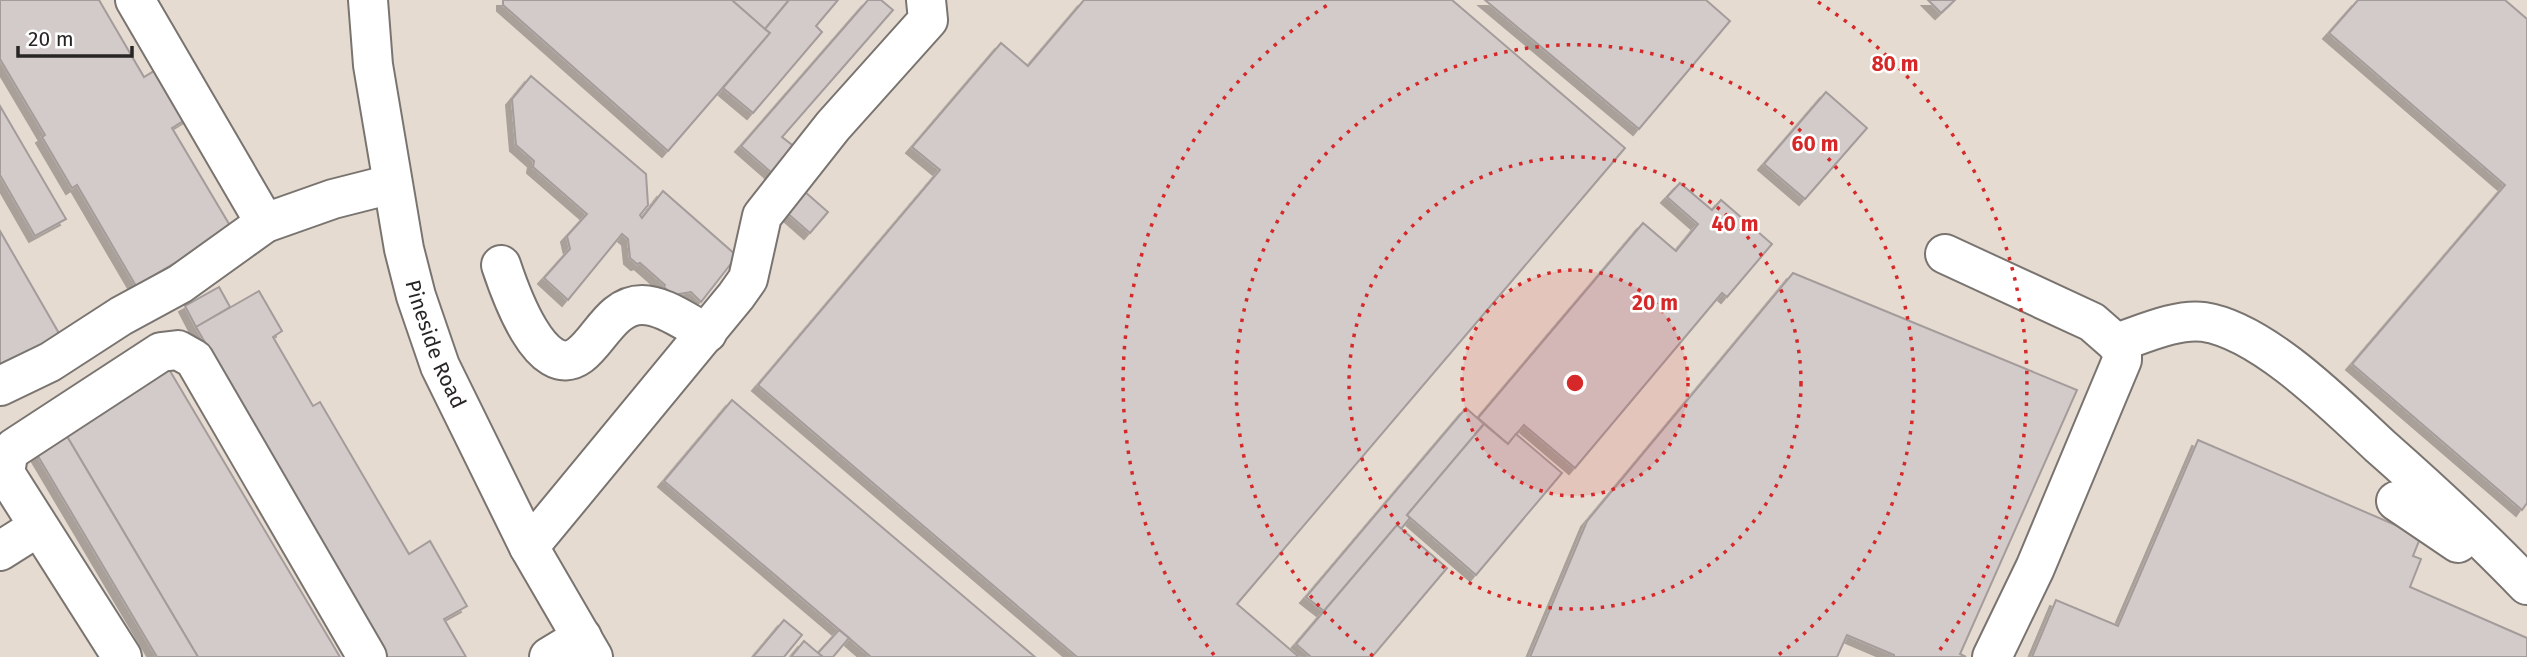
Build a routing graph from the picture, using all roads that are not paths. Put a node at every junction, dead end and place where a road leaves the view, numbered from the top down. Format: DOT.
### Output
graph roads {
  1 [pos="135,0"];
  2 [pos="368,0"];
  3 [pos="926,0"];
  4 [pos="392,184"];
  5 [pos="265,223"];
  6 [pos="1945,254"];
  7 [pos="501,265"];
  8 [pos="707,333"];
  9 [pos="2116,344"];
  10 [pos="0,386"];
  11 [pos="2396,501"];
  12 [pos="38,527"];
  13 [pos="529,547"];
  14 [pos="0,551"];
  15 [pos="2527,585"];
  16 [pos="2527,591"];
  17 [pos="587,647"];
  18 [pos="122,657"];
  19 [pos="367,657"];
  20 [pos="549,657"];
  21 [pos="1992,657"];
  1 -- 5 [label="street"];
  2 -- 4 [label="street, Pineside Road"];
  3 -- 8 [label="street"];
  4 -- 5 [label="street"];
  4 -- 13 [label="street, Pineside Road"];
  5 -- 10 [label="street"];
  6 -- 9 [label="street"];
  7 -- 8 [label="street"];
  8 -- 13 [label="street"];
  9 -- 15 [label="street"];
  9 -- 21 [label="street"];
  11 -- 16 [label="street"];
  12 -- 14 [label="street"];
  12 -- 18 [label="street"];
  12 -- 19 [label="street"];
  13 -- 17 [label="street, Pineside Road"];
  17 -- 20 [label="street"];
}
